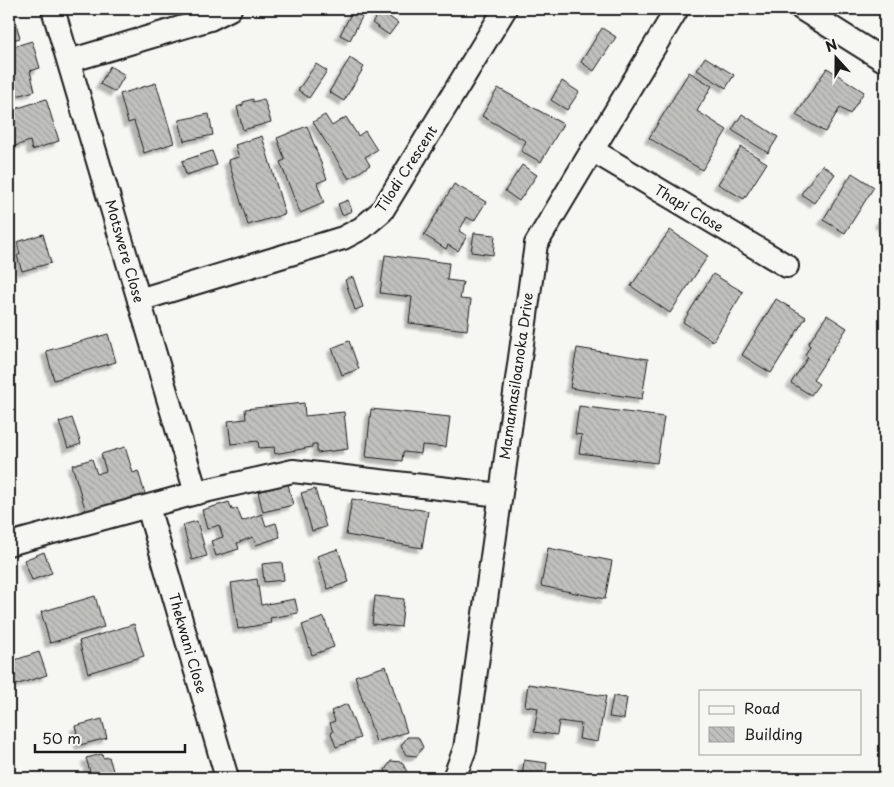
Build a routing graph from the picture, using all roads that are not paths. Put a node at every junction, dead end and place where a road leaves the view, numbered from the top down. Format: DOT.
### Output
graph roads {
  1 [pos="53,9"];
  2 [pos="230,9"];
  3 [pos="505,9"];
  4 [pos="677,9"];
  5 [pos="802,9"];
  6 [pos="69,61"];
  7 [pos="885,61"];
  8 [pos="592,150"];
  9 [pos="787,266"];
  10 [pos="139,300"];
  11 [pos="196,493"];
  12 [pos="500,495"];
  13 [pos="148,507"];
  14 [pos="9,544"];
  15 [pos="227,778"];
  16 [pos="454,778"];
  1 -- 6 [label="street, Motswere Close"];
  2 -- 6 [label="street"];
  3 -- 10 [label="street, Tilodi Crescent"];
  4 -- 8 [label="street, Mamamasiloanoka Drive"];
  5 -- 7 [label="street"];
  6 -- 10 [label="street, Motswere Close"];
  8 -- 9 [label="street, Thapi Close"];
  8 -- 12 [label="street, Mamamasiloanoka Drive"];
  10 -- 11 [label="street, Motswere Close"];
  11 -- 12 [label="street"];
  11 -- 13 [label="street"];
  12 -- 16 [label="street, Mamamasiloanoka Drive"];
  13 -- 14 [label="street"];
  13 -- 15 [label="street, Thekwani Close"];
}
